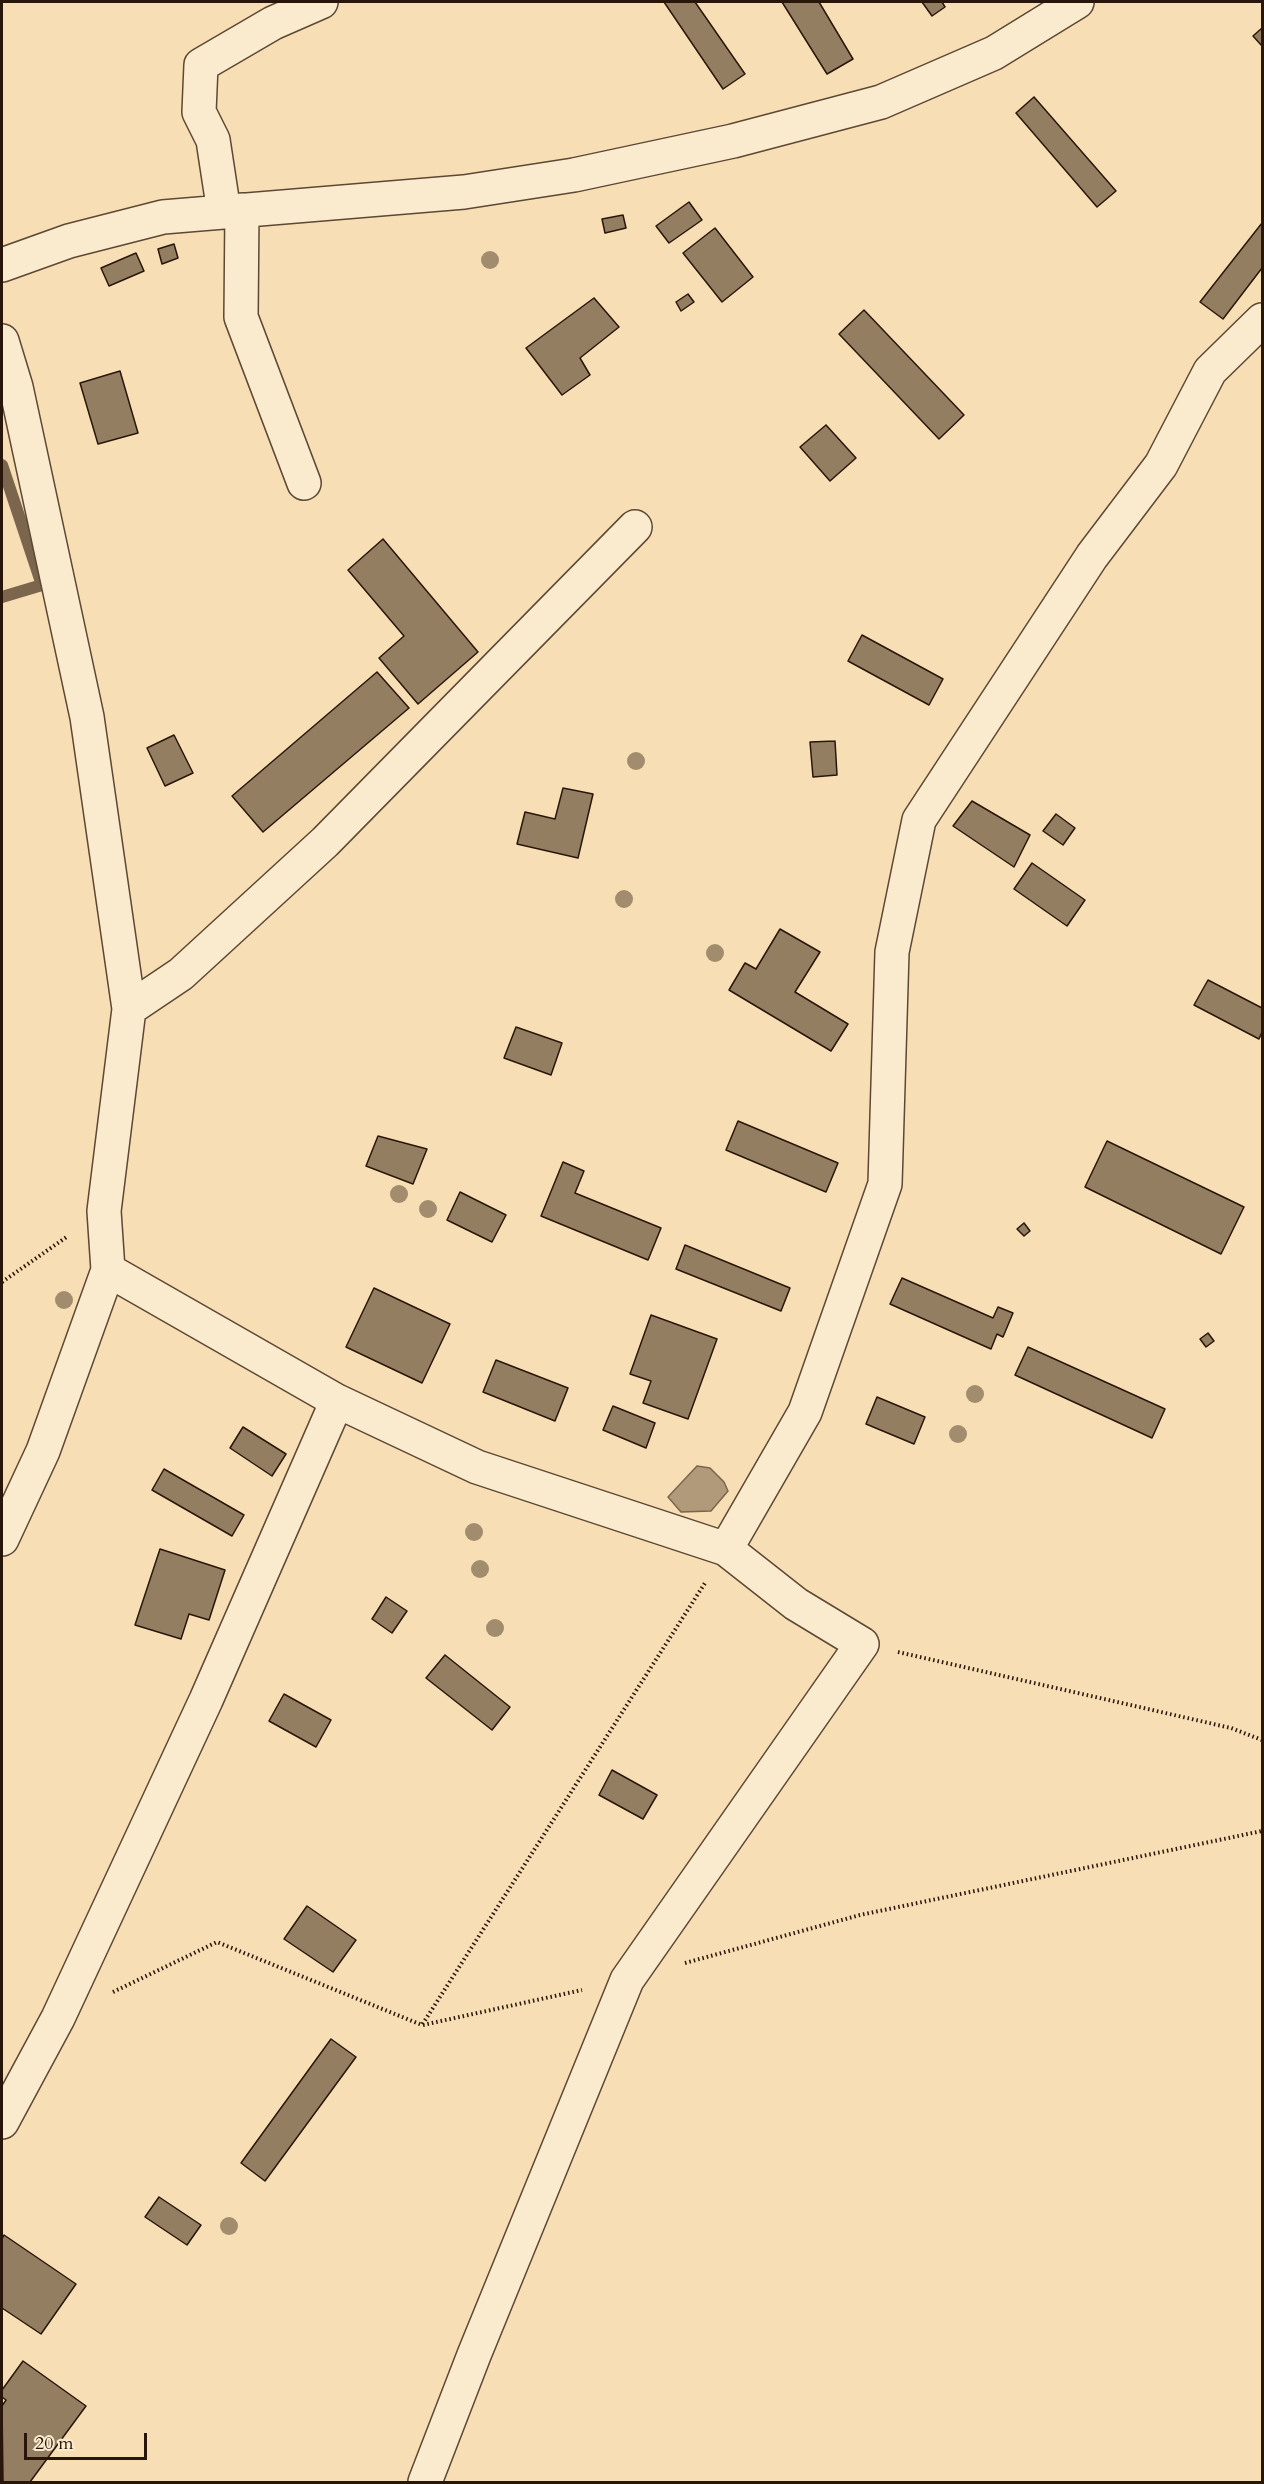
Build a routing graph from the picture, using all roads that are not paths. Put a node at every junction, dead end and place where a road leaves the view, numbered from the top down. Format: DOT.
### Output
graph roads {
  1 [pos="321,2"];
  2 [pos="1077,2"];
  3 [pos="233,211"];
  4 [pos="2,265"];
  5 [pos="1263,320"];
  6 [pos="2,341"];
  7 [pos="304,483"];
  8 [pos="635,527"];
  9 [pos="129,1009"];
  10 [pos="108,1270"];
  11 [pos="337,1401"];
  12 [pos="2,1539"];
  13 [pos="726,1549"];
  14 [pos="2,2122"];
  15 [pos="425,2482"];
  1 -- 3 [label="street"];
  2 -- 3 [label="street"];
  3 -- 4 [label="street"];
  3 -- 7 [label="street"];
  5 -- 13 [label="street"];
  6 -- 9 [label="street"];
  8 -- 9 [label="street"];
  9 -- 10 [label="street"];
  10 -- 11 [label="street"];
  10 -- 12 [label="street"];
  11 -- 13 [label="street"];
  11 -- 14 [label="street"];
  13 -- 15 [label="street"];
}
